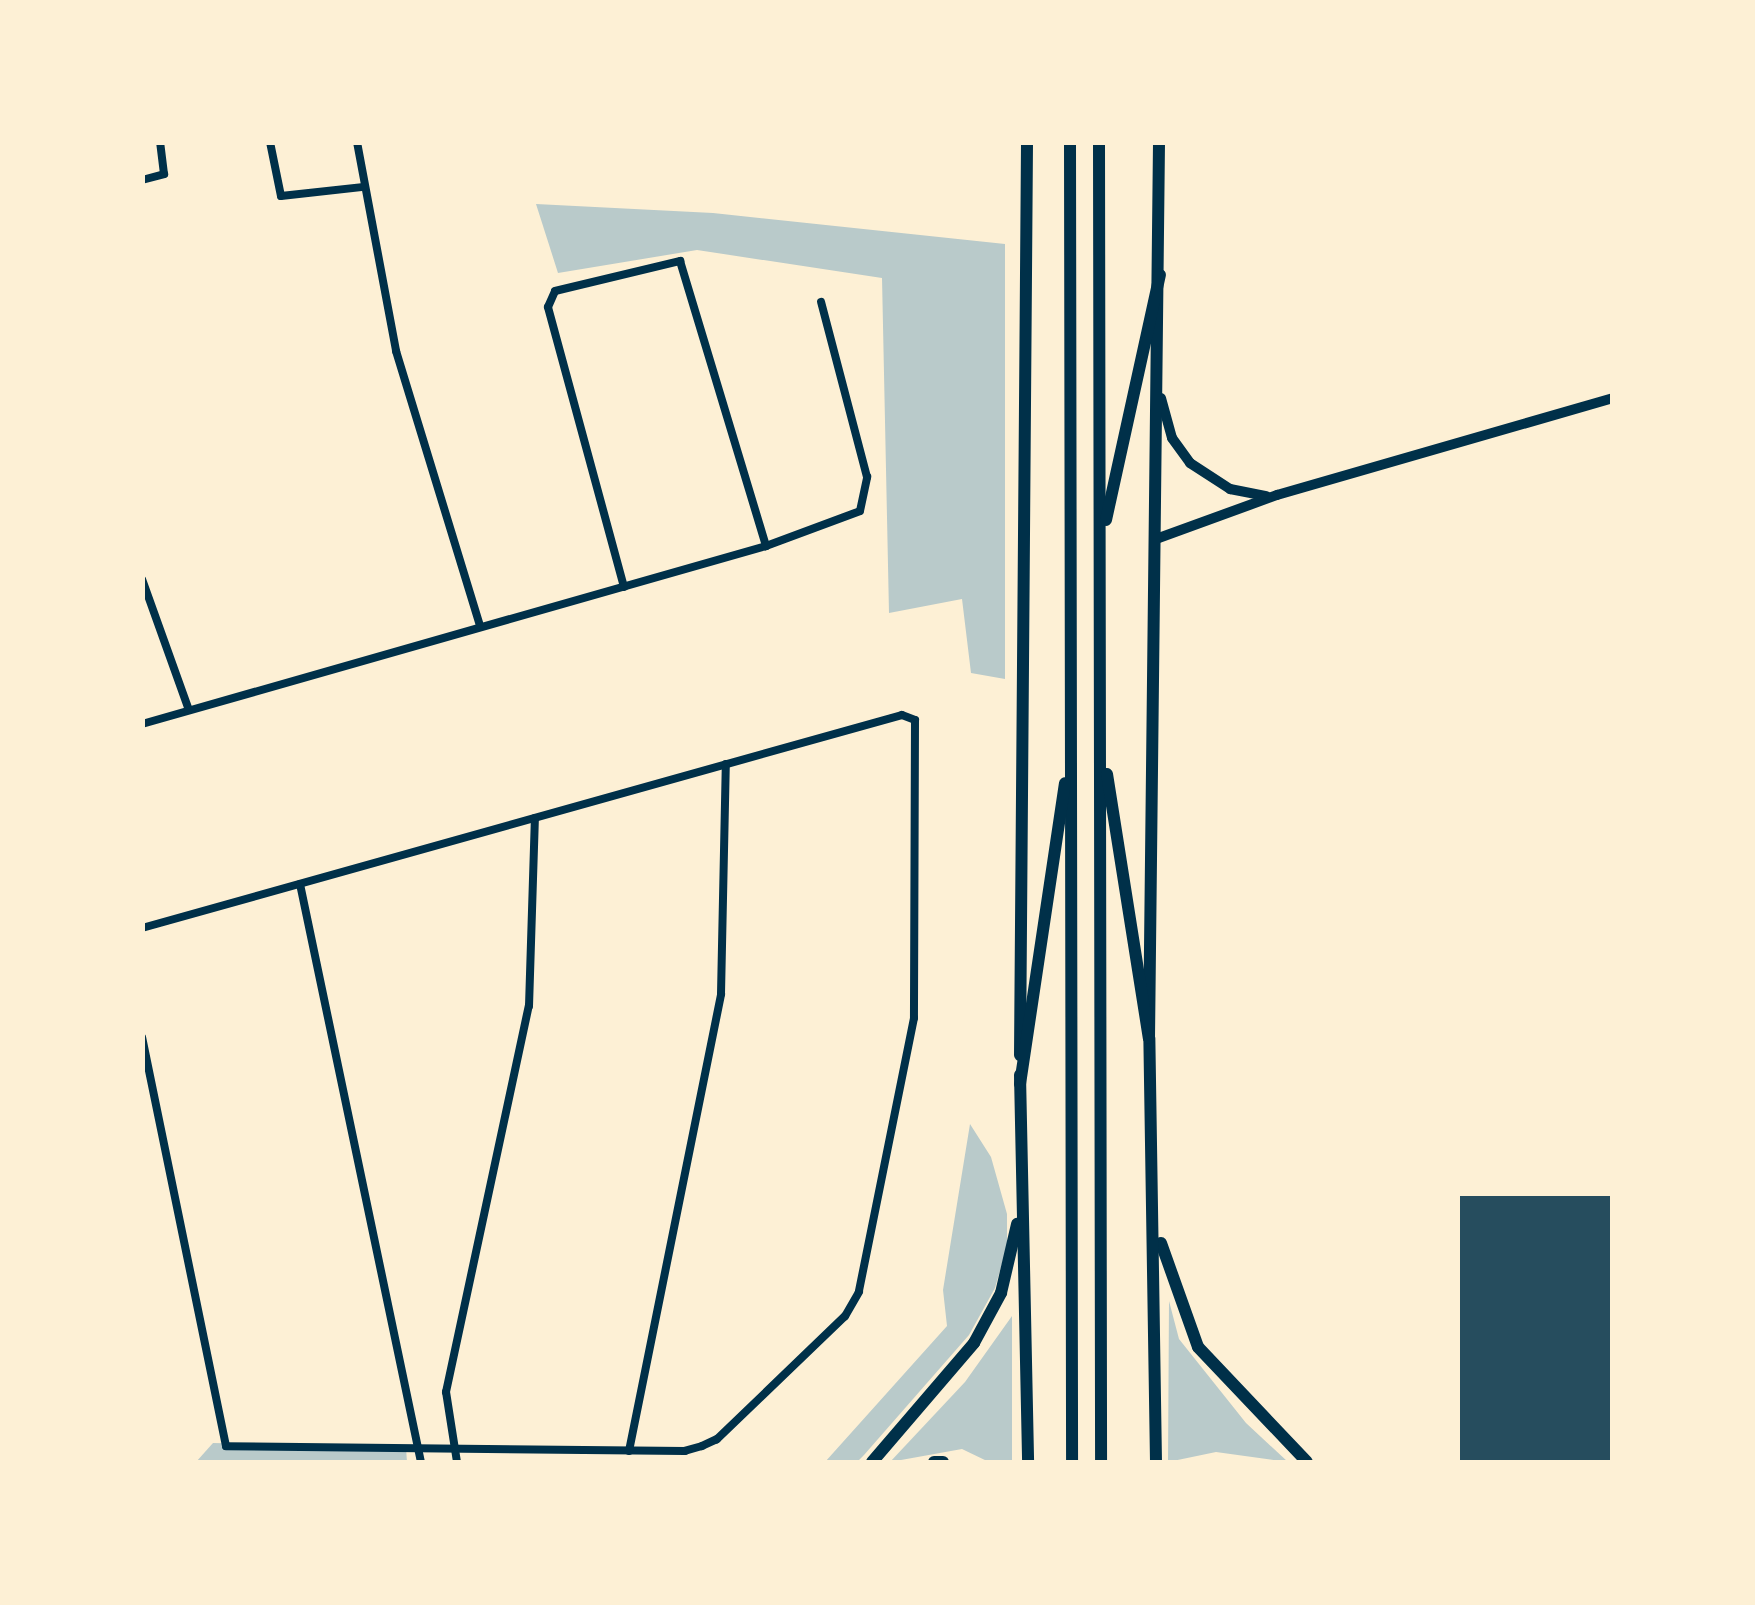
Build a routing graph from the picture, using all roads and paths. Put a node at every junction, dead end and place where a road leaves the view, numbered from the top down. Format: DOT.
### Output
graph roads {
  1 [pos="160,142"];
  2 [pos="270,142"];
  3 [pos="357,142"];
  4 [pos="1028,142"];
  5 [pos="1070,142"];
  6 [pos="1098,142"];
  7 [pos="1159,142"];
  8 [pos="142,180"];
  9 [pos="362,187"];
  10 [pos="1160,275"];
  11 [pos="821,302"];
  12 [pos="1160,393"];
  13 [pos="1612,398"];
  14 [pos="1278,496"];
  15 [pos="1156,538"];
  16 [pos="1101,542"];
  17 [pos="766,546"];
  18 [pos="142,579"];
  19 [pos="624,586"];
  20 [pos="480,626"];
  21 [pos="189,710"];
  22 [pos="142,724"];
  23 [pos="1101,747"];
  24 [pos="1071,751"];
  25 [pos="726,764"];
  26 [pos="534,818"];
  27 [pos="300,884"];
  28 [pos="142,928"];
  29 [pos="142,1038"];
  30 [pos="1149,1038"];
  31 [pos="1020,1084"];
  32 [pos="1022,1182"];
  33 [pos="1156,1226"];
  34 [pos="419,1450"];
  35 [pos="454,1450"];
  36 [pos="629,1451"];
  37 [pos="422,1462"];
  38 [pos="456,1462"];
  39 [pos="872,1462"];
  40 [pos="934,1462"];
  41 [pos="944,1462"];
  42 [pos="1028,1462"];
  43 [pos="1072,1462"];
  44 [pos="1101,1462"];
  45 [pos="1156,1462"];
  46 [pos="1307,1462"];
  1 -- 8 [label="street"];
  2 -- 9 [label="street"];
  3 -- 9 [label="street"];
  4 -- 31 [label="main road"];
  5 -- 24 [label="main road"];
  6 -- 16 [label="main road"];
  7 -- 10 [label="main road"];
  9 -- 20 [label="street"];
  10 -- 12 [label="main road"];
  10 -- 16 [label="main road"];
  11 -- 17 [label="street"];
  12 -- 14 [label="street"];
  12 -- 15 [label="main road"];
  13 -- 14 [label="street"];
  14 -- 15 [label="street"];
  15 -- 30 [label="main road"];
  16 -- 23 [label="main road"];
  17 -- 19 [label="street"];
  17 -- 19 [label="street"];
  18 -- 21 [label="street"];
  19 -- 20 [label="street"];
  20 -- 21 [label="street"];
  21 -- 22 [label="street"];
  23 -- 30 [label="main road"];
  23 -- 44 [label="main road"];
  24 -- 31 [label="main road"];
  24 -- 43 [label="main road"];
  25 -- 26 [label="street"];
  25 -- 36 [label="street"];
  25 -- 36 [label="street"];
  26 -- 27 [label="street"];
  26 -- 35 [label="street"];
  27 -- 28 [label="street"];
  27 -- 34 [label="street"];
  29 -- 34 [label="street"];
  30 -- 33 [label="main road"];
  31 -- 32 [label="main road"];
  32 -- 39 [label="main road"];
  32 -- 42 [label="main road"];
  33 -- 45 [label="main road"];
  33 -- 46 [label="main road"];
  34 -- 35 [label="street"];
  34 -- 37 [label="street"];
  35 -- 36 [label="street"];
  35 -- 38 [label="street"];
  40 -- 41 [label="main road"];
}
